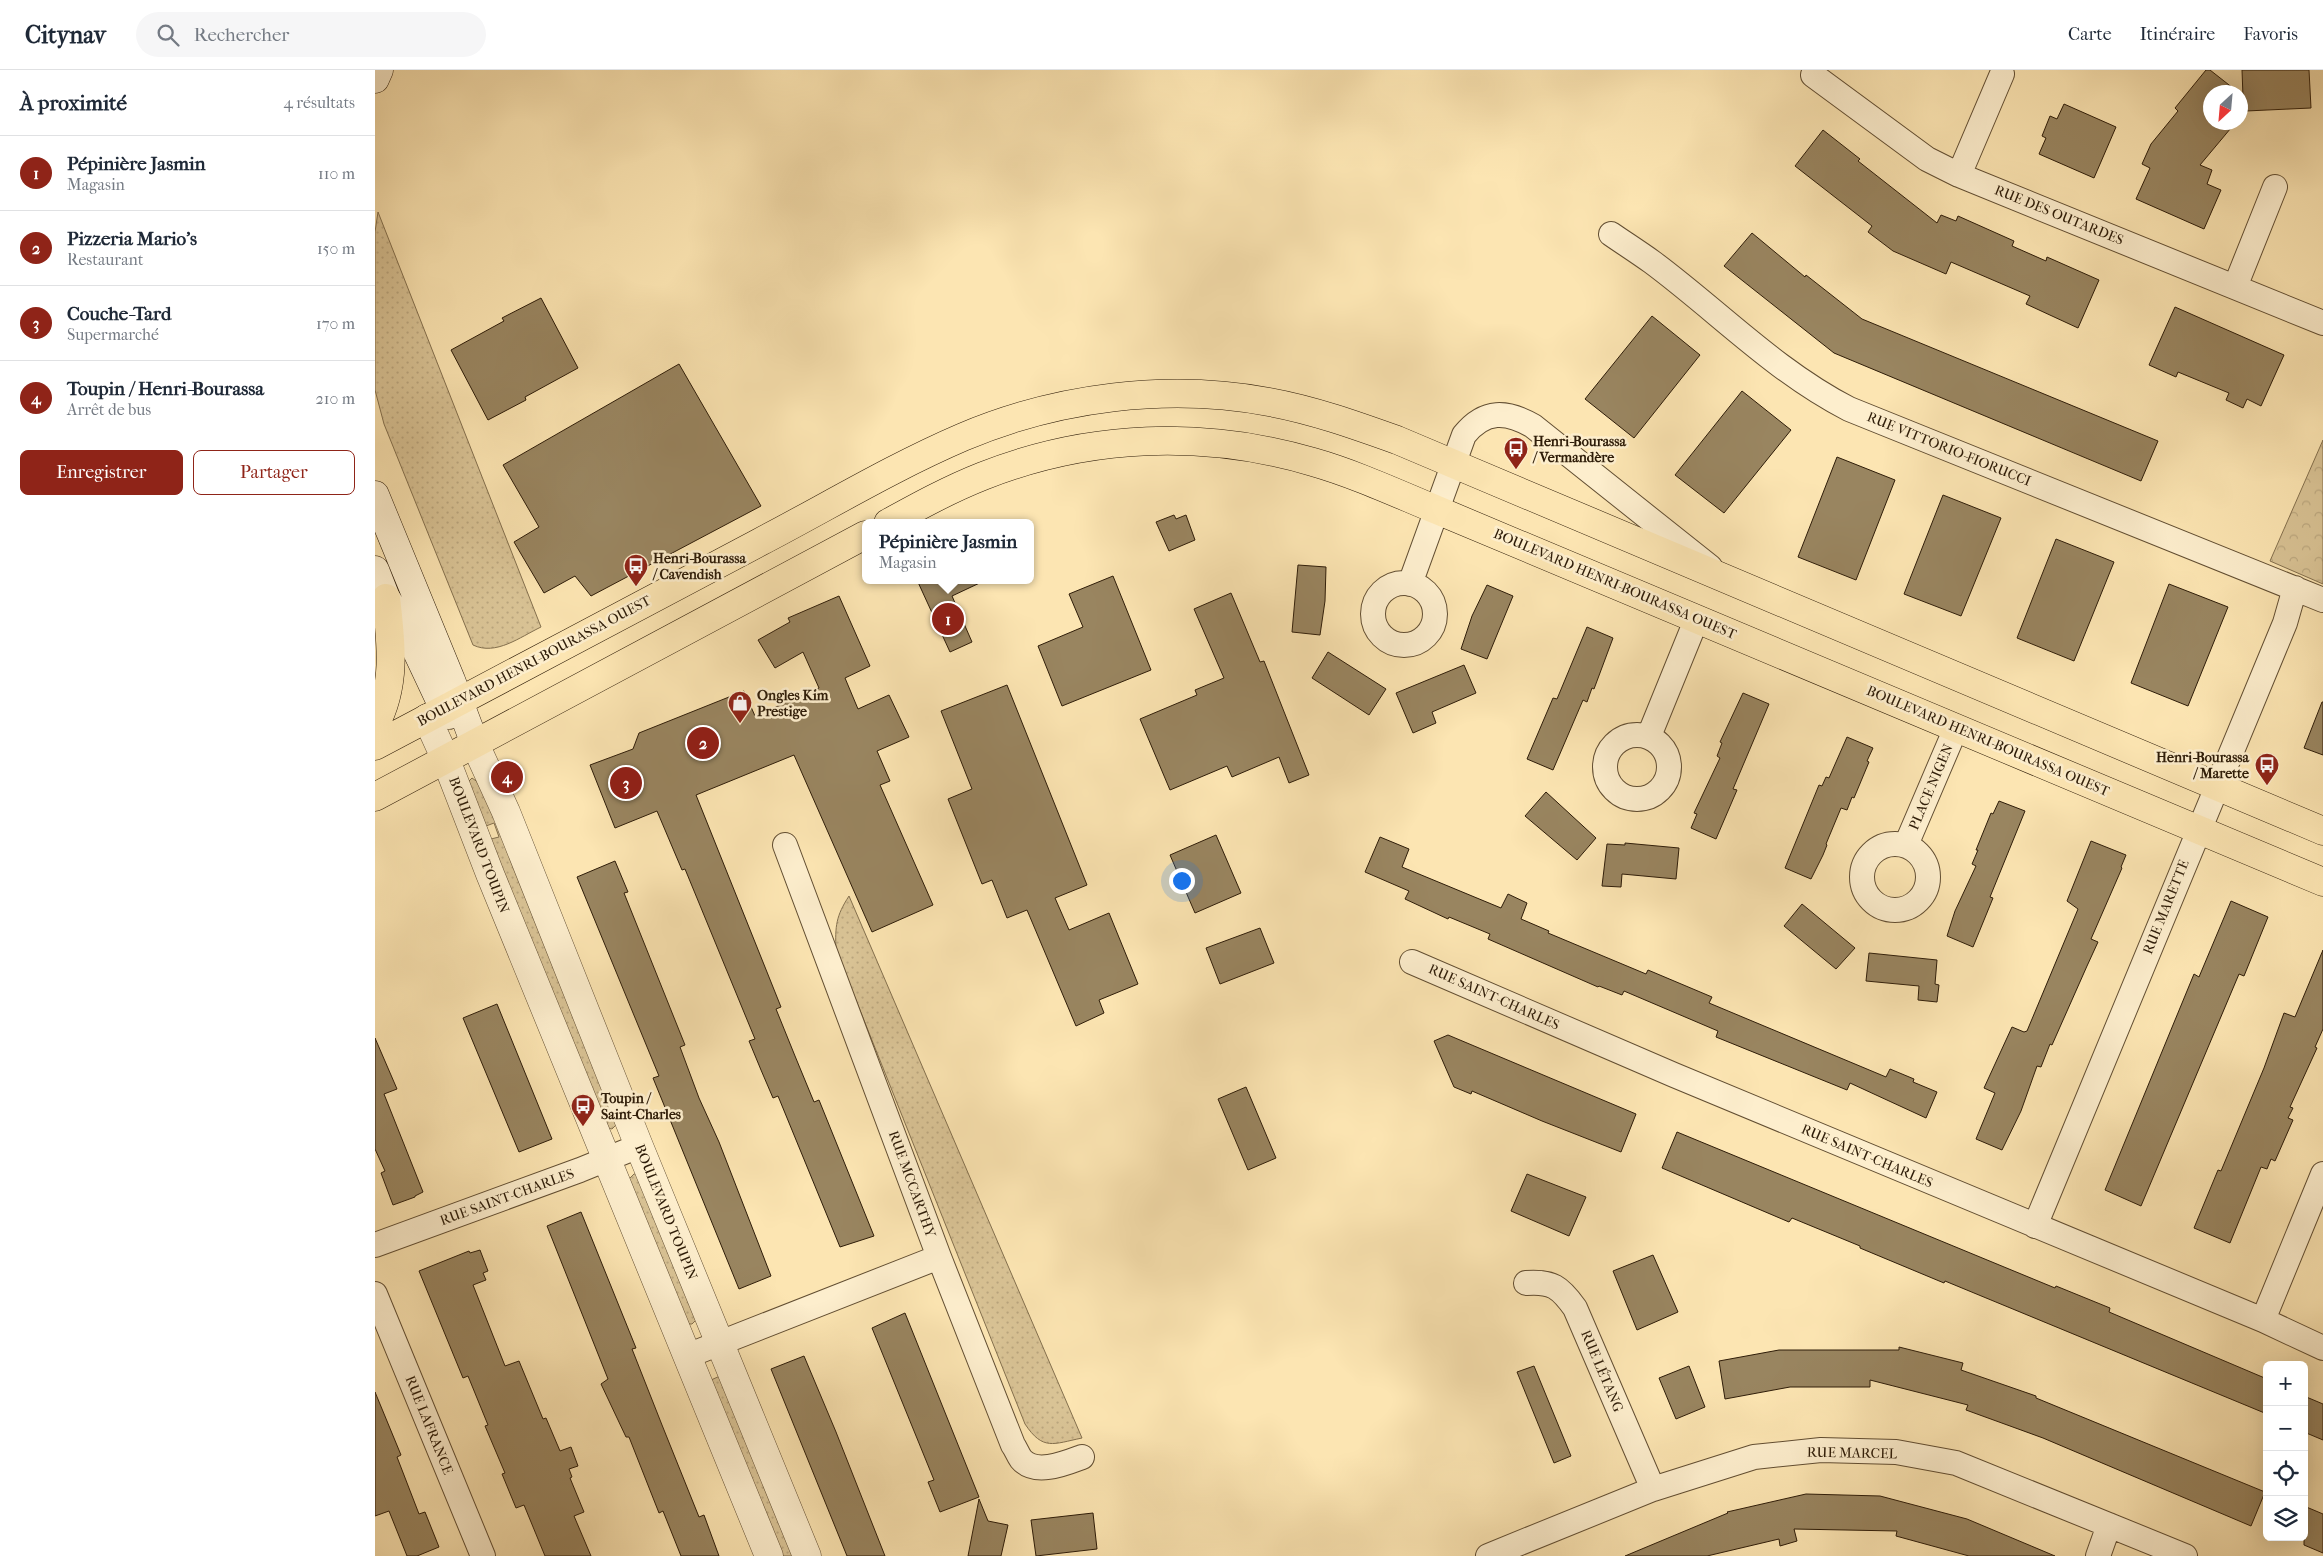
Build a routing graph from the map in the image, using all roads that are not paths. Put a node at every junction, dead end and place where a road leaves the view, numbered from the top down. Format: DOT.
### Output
graph roads {
  1 [pos="379,70"];
  2 [pos="2002,74"];
  3 [pos="1813,75"];
  4 [pos="375,79"];
  5 [pos="1959,175"];
  6 [pos="2275,187"];
  7 [pos="1611,234"];
  8 [pos="2235,287"];
  9 [pos="2323,322"];
  10 [pos="1452,463"];
  11 [pos="375,496"];
  12 [pos="1437,510"];
  13 [pos="896,519"];
  14 [pos="862,537"];
  15 [pos="375,570"];
  16 [pos="1727,580"];
  17 [pos="1410,584"];
  18 [pos="2295,588"];
  19 [pos="386,598"];
  20 [pos="2323,600"];
  21 [pos="1697,618"];
  22 [pos="443,709"];
  23 [pos="375,725"];
  24 [pos="1956,728"];
  25 [pos="1649,736"];
  26 [pos="475,744"];
  27 [pos="375,746"];
  28 [pos="446,760"];
  29 [pos="2218,786"];
  30 [pos="375,797"];
  31 [pos="2198,829"];
  32 [pos="2323,831"];
  33 [pos="785,845"];
  34 [pos="1906,845"];
  35 [pos="2323,882"];
  36 [pos="1412,962"];
  37 [pos="639,1146"];
  38 [pos="607,1159"];
  39 [pos="2323,1174"];
  40 [pos="2035,1226"];
  41 [pos="375,1245"];
  42 [pos="939,1257"];
  43 [pos="1526,1283"];
  44 [pos="375,1294"];
  45 [pos="2263,1320"];
  46 [pos="720,1343"];
  47 [pos="2323,1348"];
  48 [pos="687,1356"];
  49 [pos="1082,1457"];
  50 [pos="1653,1489"];
  51 [pos="2109,1525"];
  52 [pos="483,1556"];
  53 [pos="769,1556"];
  54 [pos="807,1556"];
  55 [pos="1488,1556"];
  56 [pos="2098,1556"];
  57 [pos="2185,1556"];
  1 -- 4 [label="street"];
  2 -- 5 [label="street"];
  3 -- 5 [label="street, RUE DES OUTARDES"];
  5 -- 8 [label="street, RUE DES OUTARDES"];
  6 -- 8 [label="street"];
  7 -- 18 [label="street, RUE VITTORIO-FIORUCCI"];
  8 -- 9 [label="street, RUE DES OUTARDES"];
  10 -- 12 [label="street"];
  10 -- 16 [label="main road, BOULEVARD HENRI-BOURASSA OUEST"];
  10 -- 16 [label="street, BOULEVARD HENRI-BOURASSA OUEST"];
  10 -- 22 [label="main road, BOULEVARD HENRI-BOURASSA OUEST"];
  11 -- 22 [label="street"];
  12 -- 13 [label="main road, BOULEVARD HENRI-BOURASSA OUEST"];
  12 -- 17 [label="street"];
  12 -- 21 [label="main road, BOULEVARD HENRI-BOURASSA OUEST"];
  14 -- 26 [label="main road"];
  15 -- 19 [label="street"];
  16 -- 29 [label="main road, BOULEVARD HENRI-BOURASSA OUEST"];
  18 -- 20 [label="street, RUE VITTORIO-FIORUCCI"];
  18 -- 29 [label="street, RUE MARETTE"];
  19 -- 22 [label="street"];
  19 -- 23 [label="main road"];
  21 -- 24 [label="main road, BOULEVARD HENRI-BOURASSA OUEST"];
  21 -- 25 [label="street"];
  22 -- 26 [label="street, BOULEVARD TOUPIN"];
  22 -- 27 [label="main road, BOULEVARD HENRI-BOURASSA OUEST"];
  22 -- 28 [label="street, BOULEVARD TOUPIN"];
  24 -- 31 [label="main road, BOULEVARD HENRI-BOURASSA OUEST"];
  24 -- 34 [label="street, PLACE NIGEN"];
  26 -- 28 [label="main road"];
  26 -- 37 [label="street, BOULEVARD TOUPIN"];
  28 -- 30 [label="main road"];
  28 -- 38 [label="street, BOULEVARD TOUPIN"];
  29 -- 31 [label="street, RUE MARETTE"];
  29 -- 32 [label="main road, BOULEVARD HENRI-BOURASSA OUEST"];
  31 -- 35 [label="main road, BOULEVARD HENRI-BOURASSA OUEST"];
  31 -- 40 [label="street, RUE MARETTE"];
  33 -- 42 [label="street, RUE MCCARTHY"];
  36 -- 40 [label="street, RUE SAINT-CHARLES"];
  37 -- 38 [label="street, RUE SAINT-CHARLES"];
  37 -- 46 [label="street, BOULEVARD TOUPIN"];
  38 -- 41 [label="street, RUE SAINT-CHARLES"];
  38 -- 48 [label="street, BOULEVARD TOUPIN"];
  39 -- 45 [label="street"];
  40 -- 45 [label="street, RUE SAINT-CHARLES"];
  42 -- 46 [label="street"];
  42 -- 49 [label="street, RUE MCCARTHY"];
  43 -- 50 [label="street, RUE LÉTANG"];
  44 -- 52 [label="street, RUE LAFRANCE"];
  45 -- 47 [label="street, RUE SAINT-CHARLES"];
  46 -- 48 [label="street"];
  46 -- 54 [label="street, BOULEVARD TOUPIN"];
  48 -- 53 [label="street, BOULEVARD TOUPIN"];
  50 -- 51 [label="street, RUE MARCEL"];
  50 -- 55 [label="street, RUE MARCEL"];
  51 -- 56 [label="street"];
  51 -- 57 [label="street, RUE MARCEL"];
}
